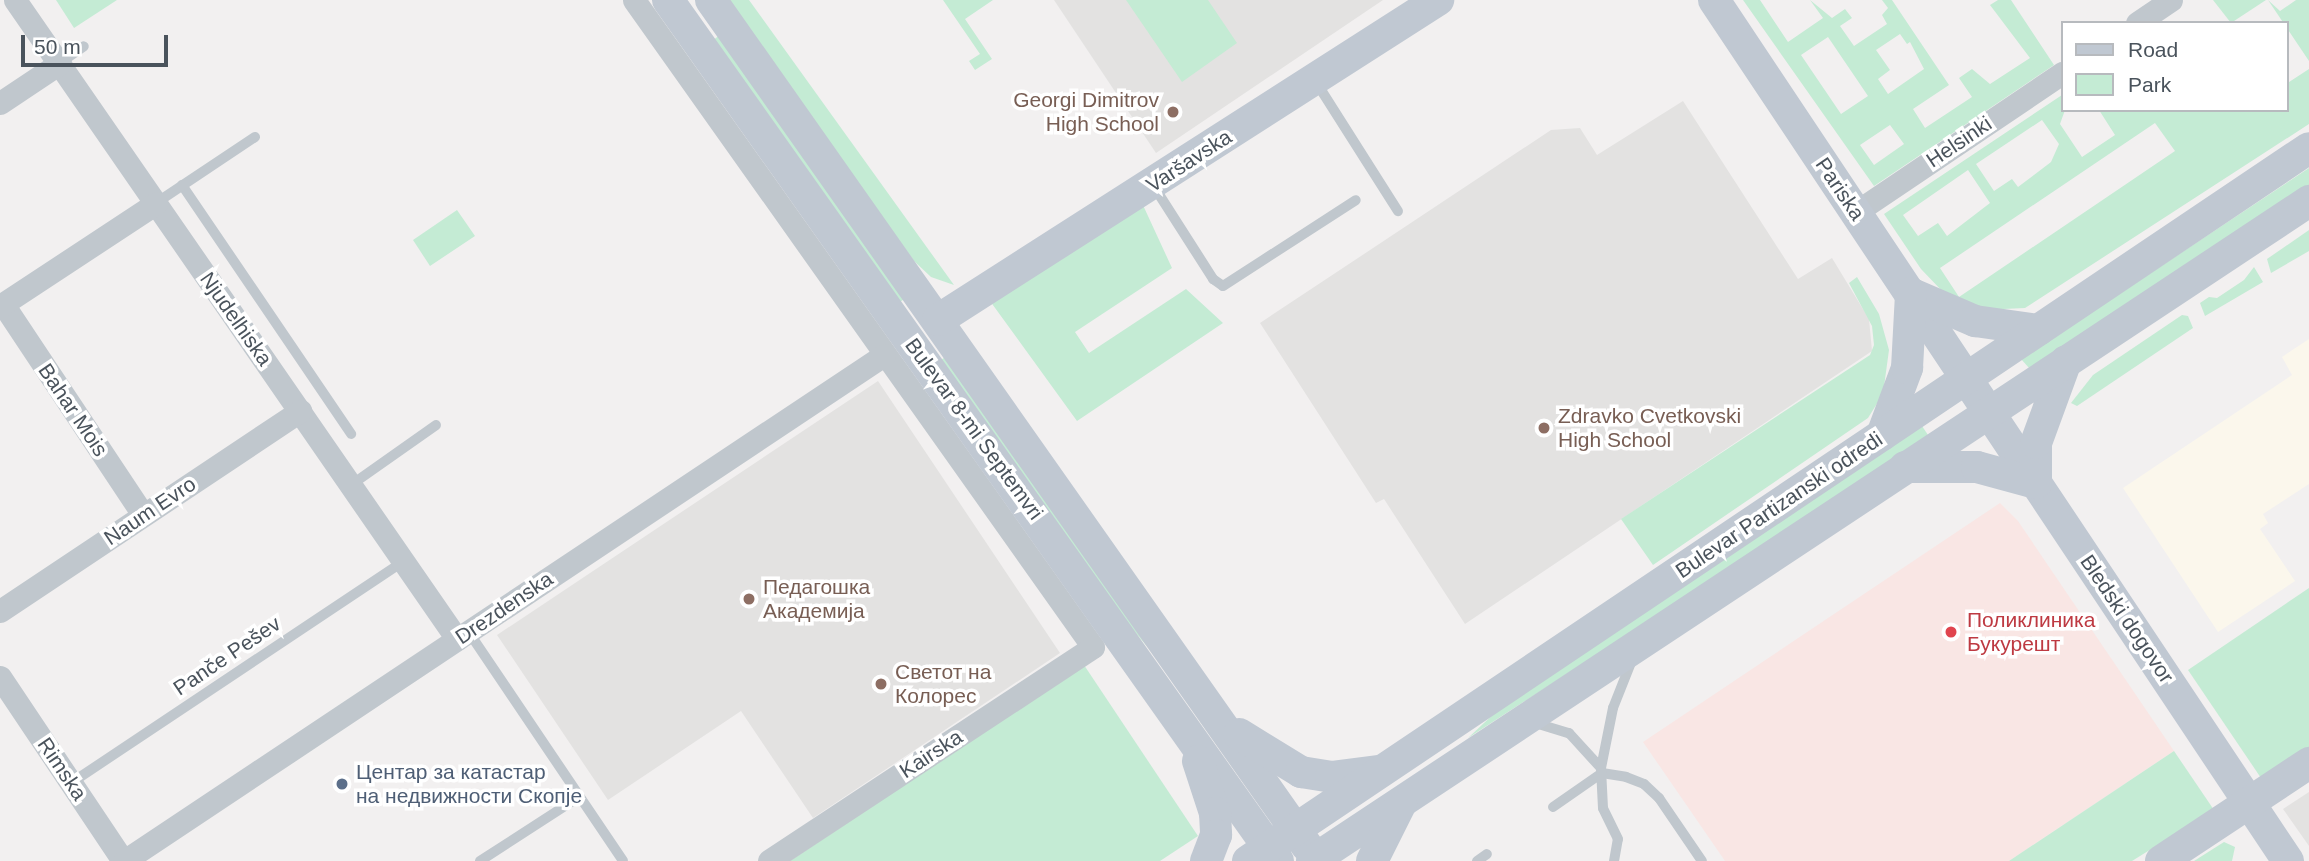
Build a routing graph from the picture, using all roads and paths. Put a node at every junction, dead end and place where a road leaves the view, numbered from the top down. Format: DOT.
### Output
graph roads {
  1 [pos="15,0"];
  2 [pos="634,0"];
  3 [pos="668,0"];
  4 [pos="711,0"];
  5 [pos="1438,0"];
  6 [pos="1714,0"];
  7 [pos="2168,1"];
  8 [pos="2140,21"];
  9 [pos="84,46"];
  10 [pos="60,63"];
  11 [pos="2060,74"];
  12 [pos="1314,80"];
  13 [pos="0,103"];
  14 [pos="255,137"];
  15 [pos="2309,148"];
  16 [pos="1153,185"];
  17 [pos="182,186"];
  18 [pos="1356,200"];
  19 [pos="2309,201"];
  20 [pos="156,203"];
  21 [pos="1398,211"];
  22 [pos="1856,212"];
  23 [pos="1911,293"];
  24 [pos="880,296"];
  25 [pos="1,305"];
  26 [pos="938,320"];
  27 [pos="866,330"];
  28 [pos="2038,330"];
  29 [pos="884,355"];
  30 [pos="2066,361"];
  31 [pos="1966,377"];
  32 [pos="300,411"];
  33 [pos="1990,412"];
  34 [pos="436,425"];
  35 [pos="351,435"];
  36 [pos="1882,435"];
  37 [pos="1905,467"];
  38 [pos="2036,483"];
  39 [pos="351,485"];
  40 [pos="998,487"];
  41 [pos="144,515"];
  42 [pos="404,561"];
  43 [pos="0,611"];
  44 [pos="463,635"];
  45 [pos="1642,642"];
  46 [pos="0,677"];
  47 [pos="1218,716"];
  48 [pos="1522,721"];
  49 [pos="1190,733"];
  50 [pos="2309,763"];
  51 [pos="1383,771"];
  52 [pos="1601,771"];
  53 [pos="71,783"];
  54 [pos="579,797"];
  55 [pos="1404,799"];
  56 [pos="2249,803"];
  57 [pos="1553,807"];
  58 [pos="1296,829"];
  59 [pos="1265,856"];
  60 [pos="1315,860"];
  61 [pos="1618,860"];
  62 [pos="123,861"];
  63 [pos="481,861"];
  64 [pos="623,861"];
  65 [pos="769,861"];
  66 [pos="1206,861"];
  67 [pos="1372,861"];
  68 [pos="1702,861"];
  69 [pos="2161,861"];
  70 [pos="2288,861"];
  1 -- 10 [label="street, Njudelhiska"];
  2 -- 27 [label="street"];
  3 -- 24 [label="street, Bulevar 8-mi Septemvri"];
  4 -- 26 [label="street, Bulevar 8-mi Septemvri"];
  5 -- 12 [label="street, Varšavska"];
  6 -- 22 [label="street, Pariska"];
  7 -- 8 [label="street"];
  9 -- 10 [label="lane"];
  10 -- 13 [label="street"];
  10 -- 20 [label="street, Njudelhiska"];
  11 -- 22 [label="street, Helsinki"];
  12 -- 16 [label="street, Varšavska"];
  12 -- 21 [label="lane"];
  14 -- 17 [label="lane"];
  15 -- 28 [label="street, Bulevar Partizanski odredi"];
  16 -- 18 [label="lane"];
  16 -- 26 [label="street, Varšavska"];
  17 -- 20 [label="lane"];
  17 -- 35 [label="lane"];
  19 -- 30 [label="street, Bulevar Partizanski odredi"];
  20 -- 25 [label="street, Bahar Mois"];
  20 -- 32 [label="street, Njudelhiska"];
  22 -- 23 [label="street, Pariska"];
  23 -- 28 [label="street"];
  23 -- 31 [label="street, Pariska"];
  23 -- 36 [label="street"];
  24 -- 27 [label="street"];
  24 -- 40 [label="street, Bulevar 8-mi Septemvri"];
  25 -- 41 [label="street, Bahar Mois"];
  26 -- 47 [label="street, Bulevar 8-mi Septemvri"];
  27 -- 29 [label="street"];
  28 -- 31 [label="street, Bulevar Partizanski odredi"];
  29 -- 40 [label="street"];
  29 -- 44 [label="street, Drezdenska"];
  30 -- 33 [label="street, Bulevar Partizanski odredi"];
  30 -- 38 [label="street"];
  31 -- 33 [label="street, Bledski dogovor"];
  31 -- 36 [label="street, Bulevar Partizanski odredi"];
  32 -- 39 [label="street, Njudelhiska"];
  32 -- 41 [label="street, Naum Evro"];
  33 -- 37 [label="street, Bulevar Partizanski odredi"];
  33 -- 38 [label="street, Bledski dogovor"];
  34 -- 39 [label="lane"];
  36 -- 51 [label="street, Bulevar Partizanski odredi"];
  37 -- 38 [label="street"];
  37 -- 45 [label="street, Bulevar Partizanski odredi"];
  38 -- 56 [label="street, Bledski dogovor"];
  39 -- 42 [label="street, Njudelhiska"];
  40 -- 49 [label="street, Bulevar 8-mi Septemvri"];
  40 -- 65 [label="street, Kairska"];
  41 -- 43 [label="street, Naum Evro"];
  42 -- 44 [label="street, Njudelhiska"];
  42 -- 53 [label="lane, Panče Pešev"];
  44 -- 54 [label="lane"];
  44 -- 62 [label="street, Drezdenska"];
  45 -- 48 [label="street, Bulevar Partizanski odredi"];
  45 -- 52 [label="lane"];
  46 -- 53 [label="street, Rimska"];
  47 -- 51 [label="street"];
  47 -- 58 [label="street, Bulevar 8-mi Septemvri"];
  48 -- 52 [label="lane"];
  48 -- 55 [label="street, Bulevar Partizanski odredi"];
  49 -- 59 [label="street, Bulevar 8-mi Septemvri"];
  49 -- 66 [label="street"];
  50 -- 56 [label="street"];
  51 -- 58 [label="street, Bulevar Partizanski odredi"];
  52 -- 57 [label="lane"];
  52 -- 61 [label="lane"];
  52 -- 68 [label="lane"];
  53 -- 62 [label="street, Rimska"];
  54 -- 63 [label="lane"];
  54 -- 64 [label="lane"];
  55 -- 60 [label="street, Bulevar Partizanski odredi"];
  55 -- 67 [label="street"];
  56 -- 69 [label="street"];
  56 -- 70 [label="street, Bledski dogovor"];
  58 -- 59 [label="street, Bulevar Partizanski odredi"];
  58 -- 60 [label="street, Bulevar 8-mi Septemvri"];
}
